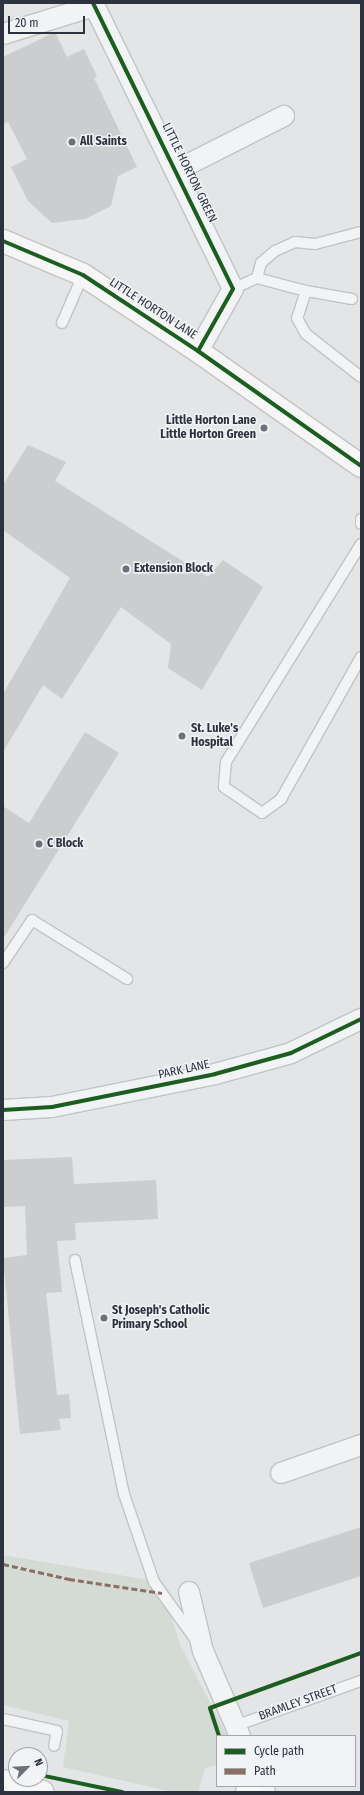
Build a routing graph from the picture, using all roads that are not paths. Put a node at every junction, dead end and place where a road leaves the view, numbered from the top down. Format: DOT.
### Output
graph roads {
  1 [pos="94,4"];
  2 [pos="3,34"];
  3 [pos="284,116"];
  4 [pos="177,170"];
  5 [pos="361,232"];
  6 [pos="3,241"];
  7 [pos="83,275"];
  8 [pos="257,278"];
  9 [pos="234,289"];
  10 [pos="306,291"];
  11 [pos="352,299"];
  12 [pos="62,322"];
  13 [pos="198,351"];
  14 [pos="361,377"];
  15 [pos="361,466"];
  16 [pos="361,519"];
  17 [pos="361,524"];
  18 [pos="361,544"];
  19 [pos="361,657"];
  20 [pos="3,963"];
  21 [pos="127,979"];
  22 [pos="361,1019"];
  23 [pos="3,1110"];
  24 [pos="75,1260"];
  25 [pos="361,1444"];
  26 [pos="281,1474"];
  27 [pos="189,1592"];
  28 [pos="203,1650"];
  29 [pos="361,1681"];
  30 [pos="3,1719"];
  31 [pos="238,1731"];
  32 [pos="54,1746"];
  33 [pos="3,1782"];
  34 [pos="43,1792"];
  1 -- 2 [label="street"];
  1 -- 4 [label="street, LITTLE HORTON GREEN"];
  3 -- 4 [label="street"];
  4 -- 9 [label="street, LITTLE HORTON GREEN"];
  5 -- 8 [label="lane"];
  6 -- 7 [label="street, LITTLE HORTON LANE"];
  7 -- 12 [label="lane"];
  7 -- 13 [label="street, LITTLE HORTON LANE"];
  8 -- 9 [label="lane"];
  8 -- 10 [label="lane"];
  9 -- 13 [label="street"];
  10 -- 11 [label="lane"];
  10 -- 14 [label="lane"];
  13 -- 15 [label="street, LITTLE HORTON LANE"];
  16 -- 17 [label="lane"];
  18 -- 19 [label="lane"];
  20 -- 21 [label="lane"];
  22 -- 23 [label="street, PARK LANE"];
  24 -- 28 [label="lane"];
  25 -- 26 [label="street"];
  27 -- 28 [label="street"];
  28 -- 31 [label="street"];
  29 -- 31 [label="lane, BRAMLEY STREET"];
  30 -- 32 [label="lane"];
  33 -- 34 [label="street"];
}
